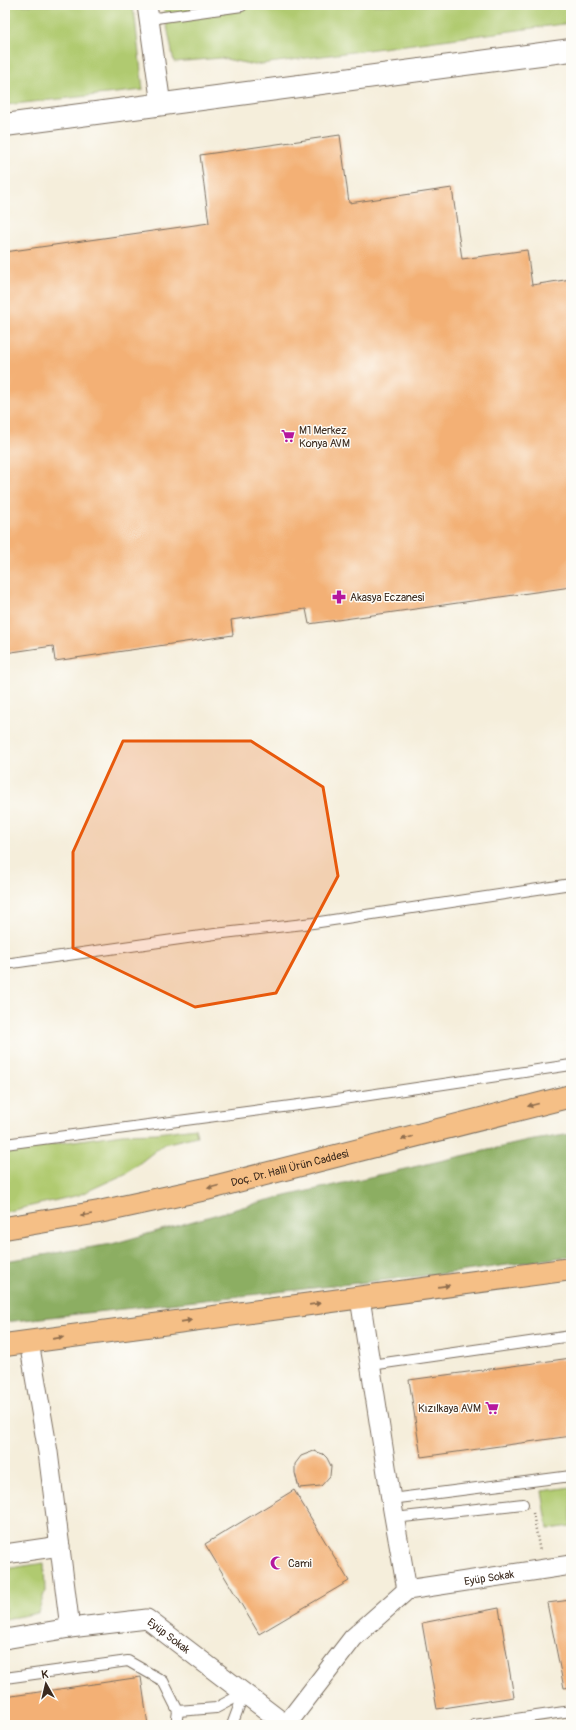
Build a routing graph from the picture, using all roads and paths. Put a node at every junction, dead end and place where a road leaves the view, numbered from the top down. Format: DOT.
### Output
graph roads {
  1 [pos="242,6"];
  2 [pos="148,12"];
  3 [pos="571,50"];
  4 [pos="161,105"];
  5 [pos="5,125"];
  6 [pos="571,884"];
  7 [pos="5,964"];
  8 [pos="571,1065"];
  9 [pos="571,1096"];
  10 [pos="5,1144"];
  11 [pos="5,1228"];
  12 [pos="571,1269"];
  13 [pos="360,1298"];
  14 [pos="571,1336"];
  15 [pos="29,1342"];
  16 [pos="5,1345"];
  17 [pos="371,1365"];
  18 [pos="571,1476"];
  19 [pos="391,1499"];
  20 [pos="523,1504"];
  21 [pos="533,1511"];
  22 [pos="394,1518"];
  23 [pos="60,1546"];
  24 [pos="5,1554"];
  25 [pos="571,1565"];
  26 [pos="543,1570"];
  27 [pos="407,1590"];
  28 [pos="70,1628"];
  29 [pos="5,1639"];
  30 [pos="5,1678"];
  31 [pos="244,1693"];
  32 [pos="178,1711"];
  33 [pos="571,1711"];
  34 [pos="176,1725"];
  35 [pos="232,1725"];
  36 [pos="286,1725"];
  37 [pos="474,1725"];
  1 -- 2 [label="lane"];
  2 -- 4 [label="street"];
  3 -- 4 [label="street"];
  4 -- 5 [label="street"];
  6 -- 7 [label="lane"];
  8 -- 10 [label="lane"];
  9 -- 11 [label="main road, Doç. Dr. Halil Ürün Caddesi, one-way"];
  13 -- 12 [label="main road, one-way"];
  15 -- 13 [label="main road, one-way"];
  13 -- 17 [label="street"];
  14 -- 17 [label="lane"];
  15 -- 16 [label="main road"];
  15 -- 23 [label="street"];
  17 -- 19 [label="street"];
  18 -- 19 [label="lane"];
  19 -- 22 [label="street"];
  20 -- 22 [label="lane"];
  21 -- 26 [label="path"];
  22 -- 27 [label="street"];
  23 -- 24 [label="street"];
  23 -- 28 [label="street"];
  25 -- 26 [label="street, Eyüp Sokak"];
  26 -- 27 [label="street, Eyüp Sokak"];
  27 -- 36 [label="street"];
  28 -- 29 [label="street, Eyüp Sokak"];
  28 -- 31 [label="street, Eyüp Sokak"];
  30 -- 32 [label="lane"];
  31 -- 32 [label="lane"];
  31 -- 35 [label="lane"];
  31 -- 36 [label="street, Eyüp Sokak"];
  32 -- 34 [label="lane"];
  33 -- 37 [label="lane"];
}
